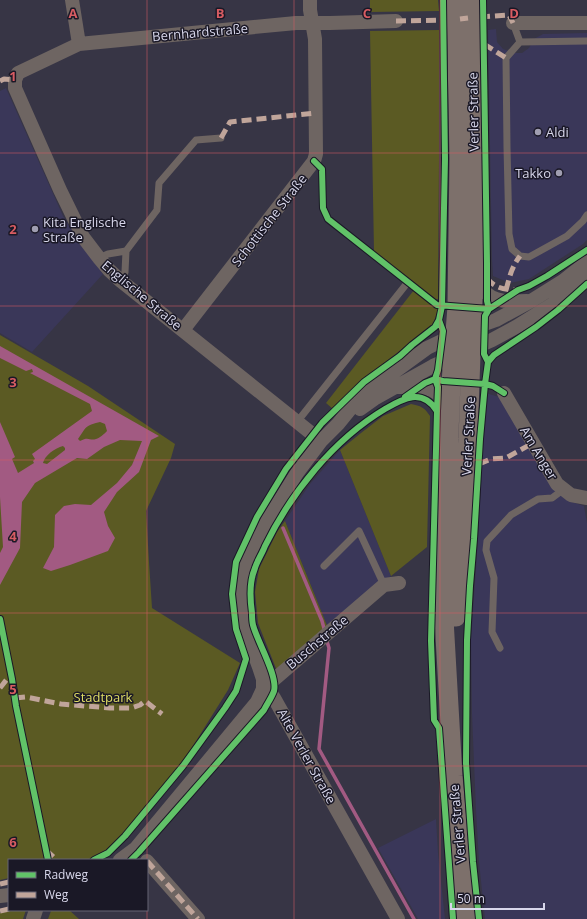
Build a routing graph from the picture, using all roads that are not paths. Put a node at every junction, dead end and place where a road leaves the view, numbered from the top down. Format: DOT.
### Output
graph roads {
  1 [pos="72,0"];
  2 [pos="310,0"];
  3 [pos="456,0"];
  4 [pos="471,0"];
  5 [pos="396,21"];
  6 [pos="312,23"];
  7 [pos="513,23"];
  8 [pos="587,23"];
  9 [pos="587,41"];
  10 [pos="520,42"];
  11 [pos="79,44"];
  12 [pos="15,80"];
  13 [pos="221,138"];
  14 [pos="587,215"];
  15 [pos="126,251"];
  16 [pos="99,258"];
  17 [pos="587,262"];
  18 [pos="474,270"];
  19 [pos="587,276"];
  20 [pos="122,281"];
  21 [pos="408,282"];
  22 [pos="531,301"];
  23 [pos="472,329"];
  24 [pos="183,330"];
  25 [pos="454,335"];
  26 [pos="472,349"];
  27 [pos="453,357"];
  28 [pos="396,387"];
  29 [pos="504,394"];
  30 [pos="450,414"];
  31 [pos="297,422"];
  32 [pos="338,424"];
  33 [pos="321,441"];
  34 [pos="564,489"];
  35 [pos="587,498"];
  36 [pos="324,566"];
  37 [pos="399,583"];
  38 [pos="384,585"];
  39 [pos="500,648"];
  40 [pos="263,689"];
  41 [pos="451,728"];
  42 [pos="136,848"];
  43 [pos="121,859"];
  44 [pos="146,859"];
  45 [pos="148,861"];
  46 [pos="198,919"];
  47 [pos="398,919"];
  48 [pos="466,919"];
  1 -- 11 [label="street"];
  2 -- 6 [label="street, Schottische Straße"];
  3 -- 25 [label="main road, Verler Straße"];
  4 -- 18 [label="main road, Verler Straße"];
  5 -- 6 [label="street, Bernhardstraße"];
  6 -- 11 [label="street, Bernhardstraße"];
  6 -- 24 [label="street, Schottische Straße"];
  7 -- 8 [label="street"];
  7 -- 10 [label="lane"];
  9 -- 10 [label="lane"];
  10 -- 14 [label="lane"];
  11 -- 12 [label="street, Bernhardstraße"];
  12 -- 16 [label="street, Englische Straße"];
  13 -- 15 [label="lane"];
  15 -- 16 [label="lane"];
  15 -- 20 [label="lane"];
  16 -- 20 [label="street, Englische Straße"];
  17 -- 22 [label="street"];
  18 -- 22 [label="street"];
  18 -- 23 [label="main road, Verler Straße"];
  19 -- 26 [label="street"];
  20 -- 24 [label="street, Englische Straße"];
  21 -- 31 [label="lane"];
  22 -- 23 [label="street"];
  23 -- 25 [label="street"];
  23 -- 26 [label="main road, Verler Straße"];
  24 -- 31 [label="street, Englische Straße"];
  25 -- 27 [label="main road, Verler Straße"];
  25 -- 32 [label="street"];
  26 -- 27 [label="street"];
  26 -- 41 [label="main road, Verler Straße"];
  27 -- 28 [label="street"];
  27 -- 30 [label="main road, Verler Straße"];
  28 -- 30 [label="street"];
  28 -- 32 [label="street"];
  29 -- 34 [label="street, Am Anger"];
  30 -- 41 [label="main road, Verler Straße"];
  31 -- 33 [label="street, Englische Straße"];
  32 -- 33 [label="street"];
  33 -- 40 [label="street"];
  34 -- 35 [label="street, Am Anger"];
  34 -- 39 [label="lane"];
  36 -- 38 [label="lane"];
  37 -- 38 [label="street"];
  38 -- 40 [label="street, Buschstraße"];
  40 -- 42 [label="street, Buschstraße"];
  40 -- 47 [label="street, Alte Verler Straße"];
  41 -- 48 [label="main road, Verler Straße"];
  42 -- 43 [label="street, Buschstraße"];
  42 -- 44 [label="street"];
  45 -- 46 [label="street"];
}
